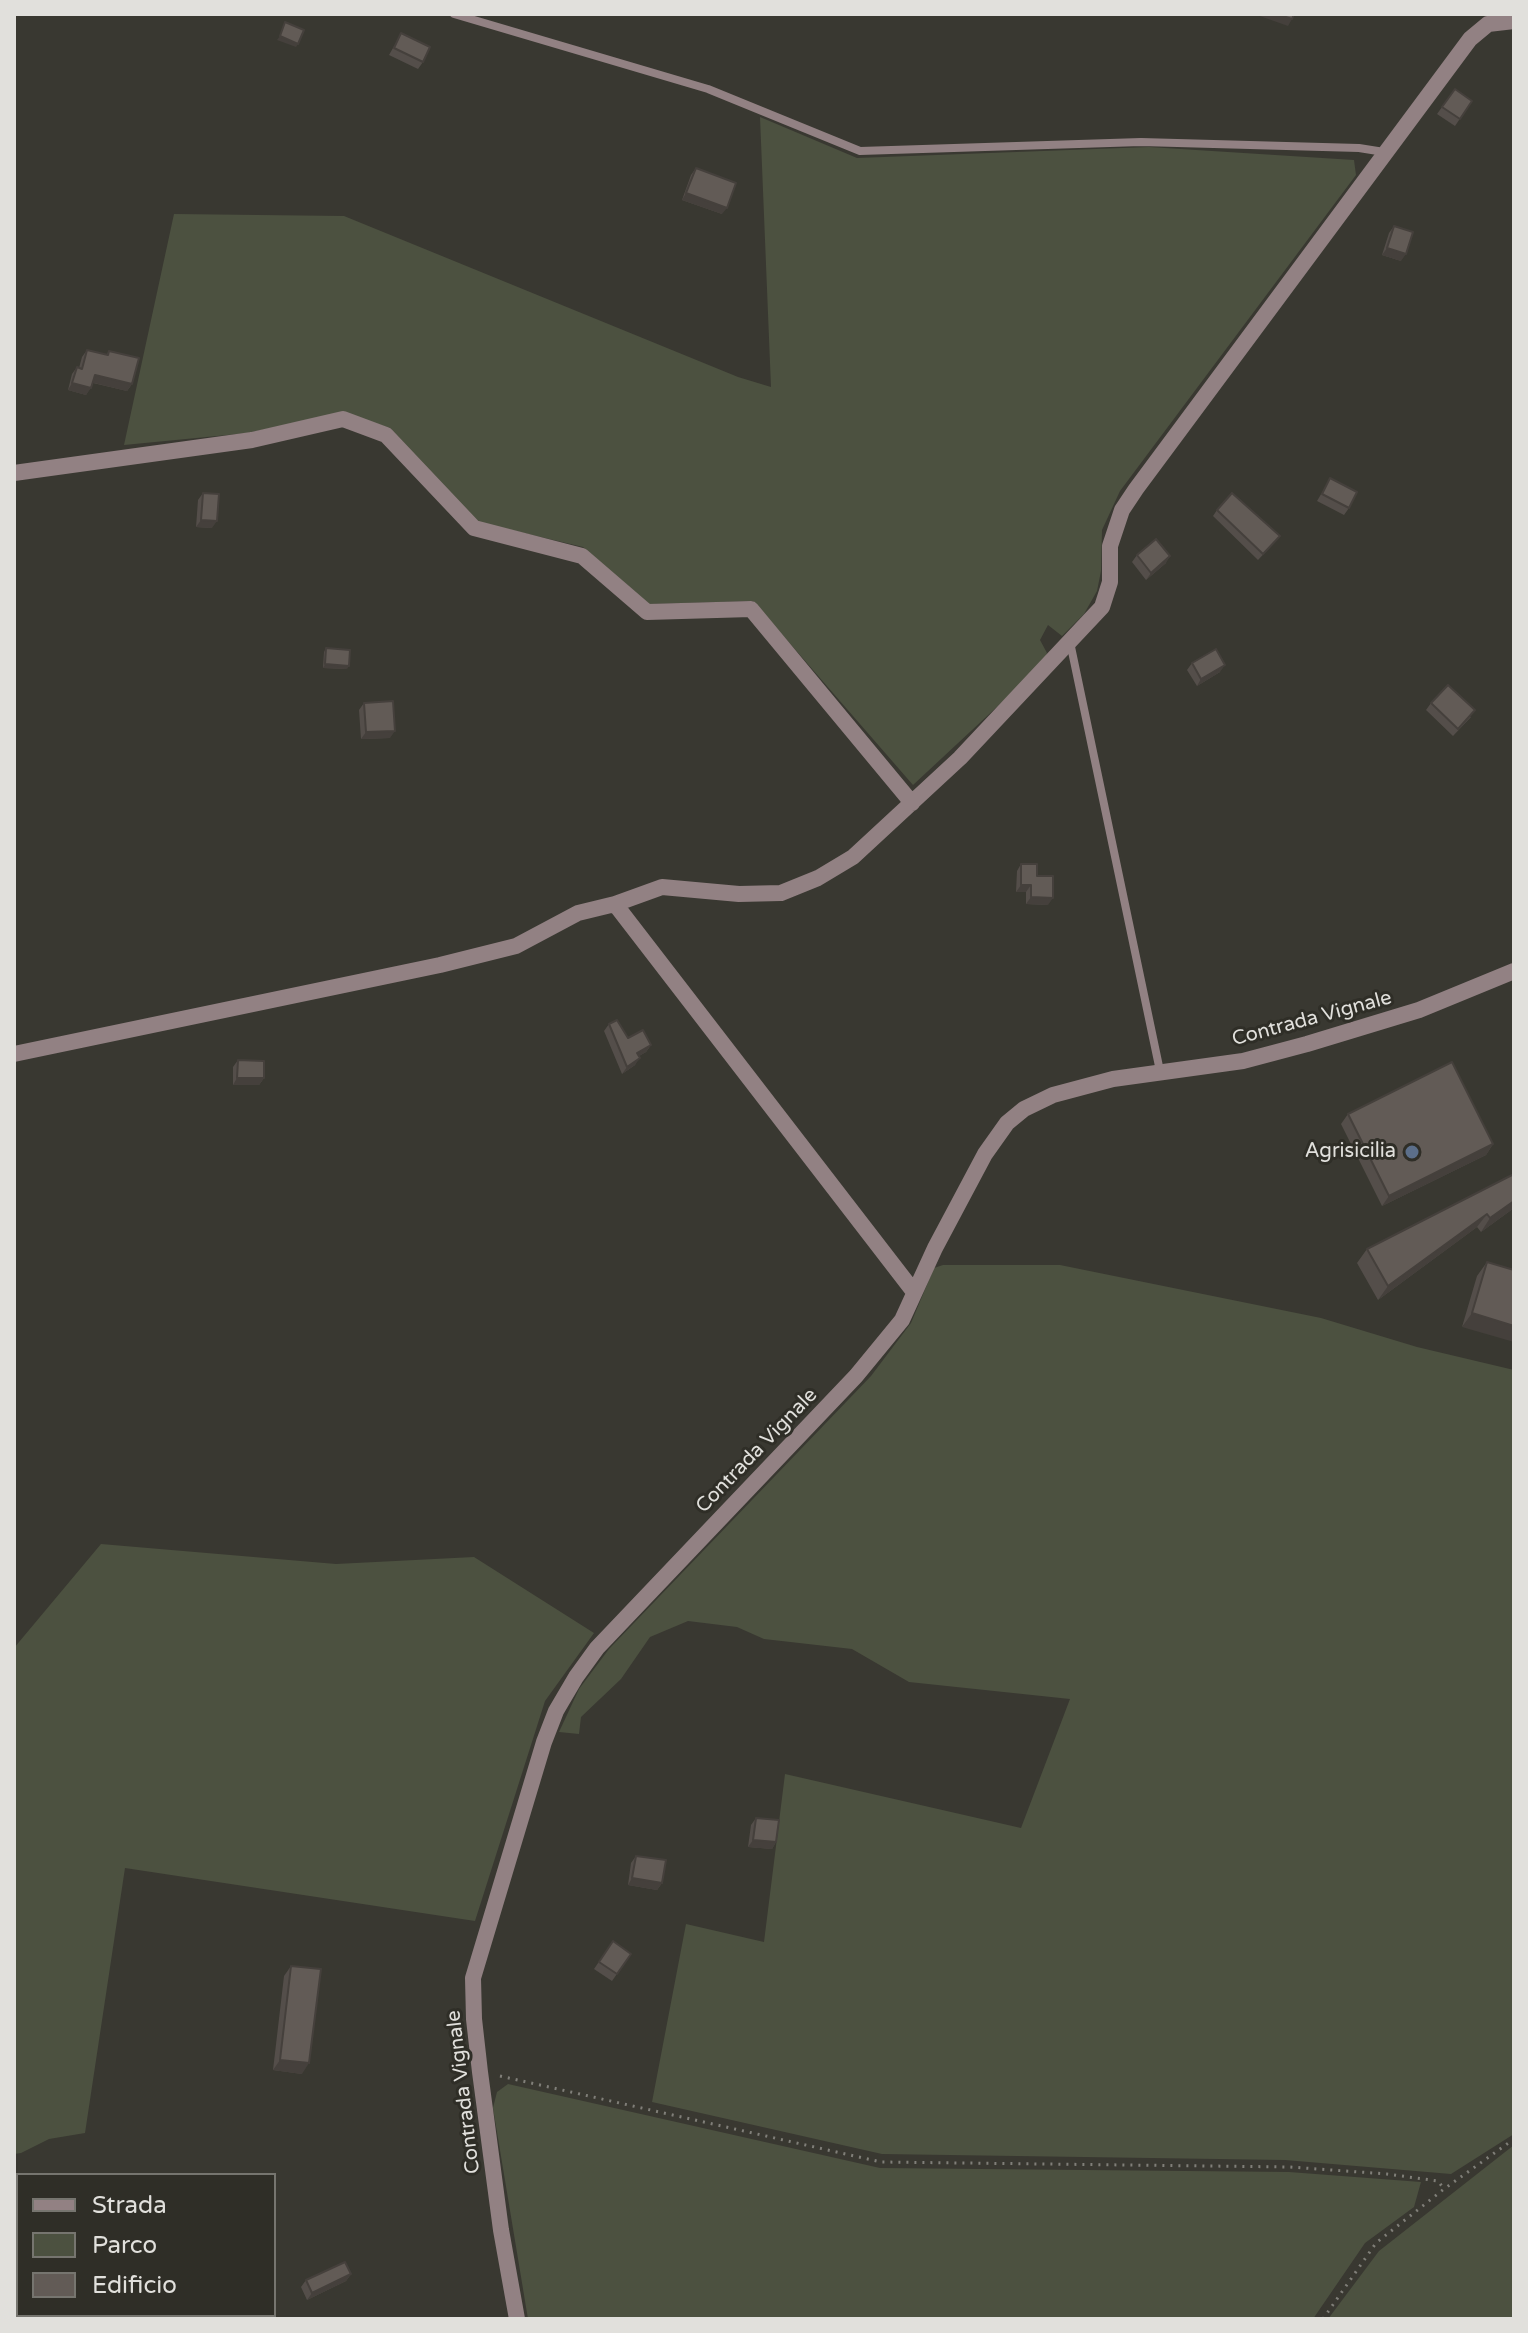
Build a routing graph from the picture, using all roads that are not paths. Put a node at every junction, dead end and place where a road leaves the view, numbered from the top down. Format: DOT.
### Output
graph roads {
  1 [pos="454,14"];
  2 [pos="1514,21"];
  3 [pos="1385,153"];
  4 [pos="14,473"];
  5 [pos="1070,641"];
  6 [pos="912,803"];
  7 [pos="615,904"];
  8 [pos="1514,971"];
  9 [pos="14,1054"];
  10 [pos="1160,1071"];
  11 [pos="914,1292"];
  12 [pos="517,2319"];
  1 -- 3 [label="lane"];
  2 -- 3 [label="street"];
  3 -- 5 [label="street"];
  4 -- 6 [label="street"];
  5 -- 6 [label="street"];
  5 -- 10 [label="lane"];
  6 -- 7 [label="street"];
  7 -- 9 [label="street"];
  7 -- 11 [label="street"];
  8 -- 10 [label="street, Contrada Vignale"];
  10 -- 11 [label="street, Contrada Vignale"];
  11 -- 12 [label="street, Contrada Vignale"];
}
